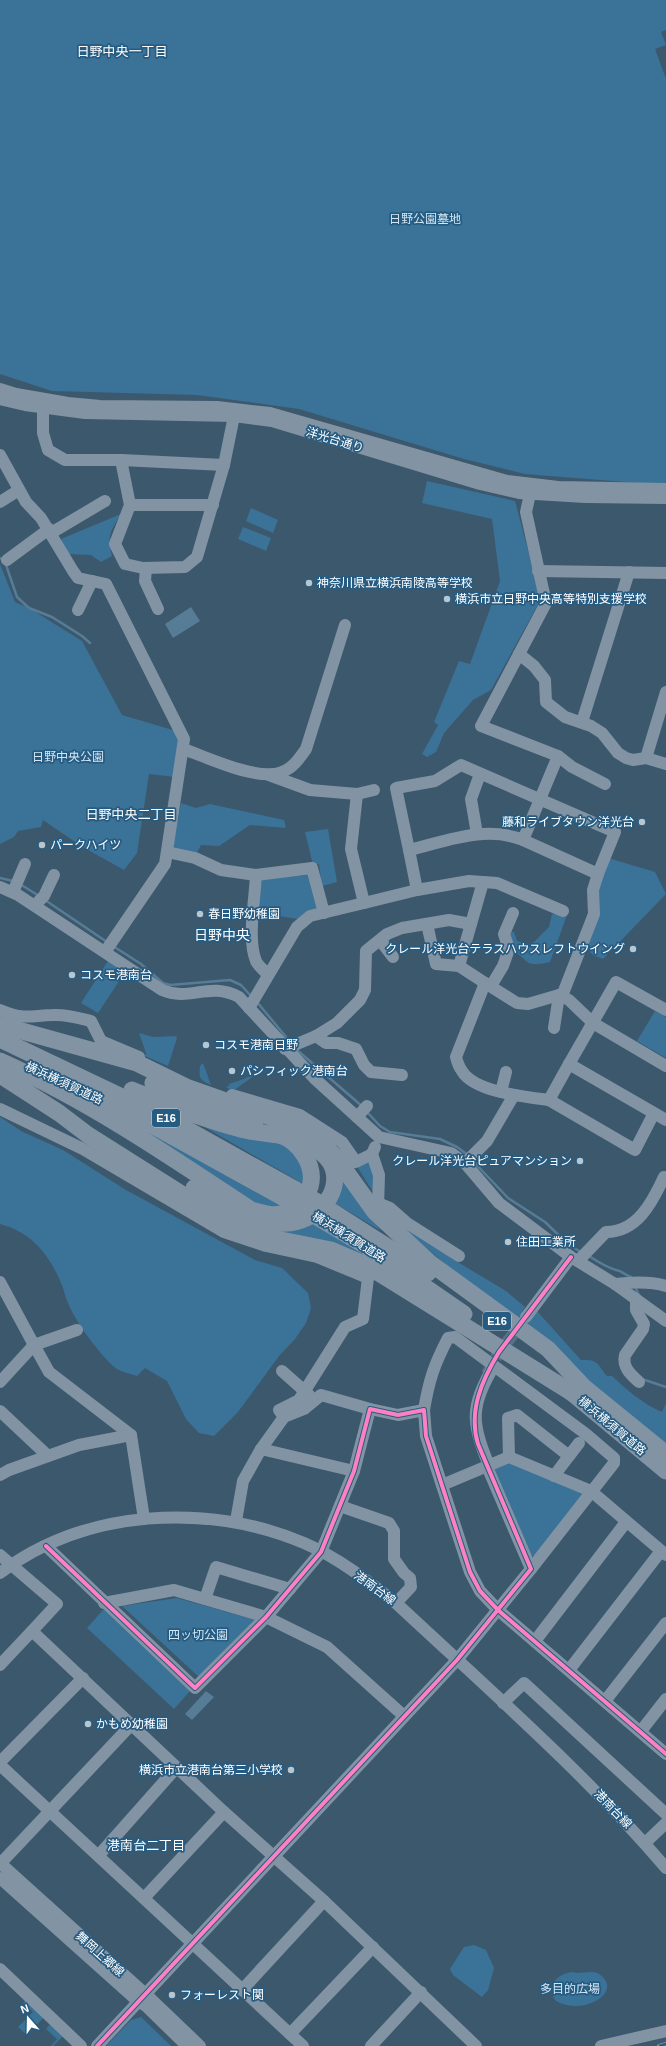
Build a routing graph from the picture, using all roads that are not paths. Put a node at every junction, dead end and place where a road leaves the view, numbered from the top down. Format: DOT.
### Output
graph roads {
  1 [pos="0,389"];
  2 [pos="0,399"];
  3 [pos="43,408"];
  4 [pos="234,416"];
  5 [pos="0,455"];
  6 [pos="121,460"];
  7 [pos="224,465"];
  8 [pos="666,489"];
  9 [pos="19,490"];
  10 [pos="530,490"];
  11 [pos="666,498"];
  12 [pos="105,501"];
  13 [pos="0,502"];
  14 [pos="130,505"];
  15 [pos="213,505"];
  16 [pos="50,531"];
  17 [pos="6,560"];
  18 [pos="146,568"];
  19 [pos="538,570"];
  20 [pos="629,572"];
  21 [pos="666,572"];
  22 [pos="92,581"];
  23 [pos="158,609"];
  24 [pos="78,610"];
  25 [pos="345,625"];
  26 [pos="519,654"];
  27 [pos="666,692"];
  28 [pos="582,722"];
  29 [pos="183,749"];
  30 [pos="558,756"];
  31 [pos="646,758"];
  32 [pos="666,764"];
  33 [pos="480,774"];
  34 [pos="268,776"];
  35 [pos="605,784"];
  36 [pos="374,790"];
  37 [pos="357,794"];
  38 [pos="539,800"];
  39 [pos="477,834"];
  40 [pos="523,840"];
  41 [pos="409,850"];
  42 [pos="167,852"];
  43 [pos="25,864"];
  44 [pos="598,874"];
  45 [pos="54,875"];
  46 [pos="256,875"];
  47 [pos="483,882"];
  48 [pos="0,887"];
  49 [pos="15,887"];
  50 [pos="417,890"];
  51 [pos="39,901"];
  52 [pos="364,903"];
  53 [pos="563,911"];
  54 [pos="324,913"];
  55 [pos="513,913"];
  56 [pos="427,924"];
  57 [pos="470,924"];
  58 [pos="380,940"];
  59 [pos="108,947"];
  60 [pos="393,957"];
  61 [pos="459,966"];
  62 [pos="268,975"];
  63 [pos="488,984"];
  64 [pos="561,996"];
  65 [pos="252,1002"];
  66 [pos="0,1010"];
  67 [pos="666,1010"];
  68 [pos="593,1023"];
  69 [pos="0,1025"];
  70 [pos="554,1028"];
  71 [pos="316,1036"];
  72 [pos="0,1039"];
  73 [pos="290,1047"];
  74 [pos="100,1053"];
  75 [pos="0,1054"];
  76 [pos="0,1061"];
  77 [pos="29,1064"];
  78 [pos="569,1064"];
  79 [pos="666,1066"];
  80 [pos="506,1072"];
  81 [pos="0,1075"];
  82 [pos="402,1075"];
  83 [pos="501,1092"];
  84 [pos="514,1095"];
  85 [pos="549,1100"];
  86 [pos="0,1109"];
  87 [pos="59,1113"];
  88 [pos="654,1113"];
  89 [pos="666,1120"];
  90 [pos="386,1136"];
  91 [pos="372,1154"];
  92 [pos="468,1160"];
  93 [pos="664,1178"];
  94 [pos="459,1256"];
  95 [pos="580,1256"];
  96 [pos="0,1282"];
  97 [pos="615,1284"];
  98 [pos="666,1286"];
  99 [pos="636,1299"];
  100 [pos="526,1317"];
  101 [pos="666,1321"];
  102 [pos="77,1330"];
  103 [pos="34,1345"];
  104 [pos="494,1366"];
  105 [pos="282,1371"];
  106 [pos="0,1382"];
  107 [pos="639,1382"];
  108 [pos="578,1390"];
  109 [pos="304,1391"];
  110 [pos="316,1401"];
  111 [pos="370,1409"];
  112 [pos="424,1410"];
  113 [pos="0,1411"];
  114 [pos="284,1417"];
  115 [pos="131,1435"];
  116 [pos="578,1443"];
  117 [pos="261,1449"];
  118 [pos="666,1454"];
  119 [pos="48,1456"];
  120 [pos="569,1456"];
  121 [pos="509,1457"];
  122 [pos="489,1468"];
  123 [pos="3,1469"];
  124 [pos="354,1471"];
  125 [pos="666,1471"];
  126 [pos="554,1476"];
  127 [pos="442,1485"];
  128 [pos="591,1491"];
  129 [pos="340,1506"];
  130 [pos="144,1519"];
  131 [pos="236,1521"];
  132 [pos="626,1522"];
  133 [pos="46,1546"];
  134 [pos="321,1552"];
  135 [pos="664,1553"];
  136 [pos="0,1555"];
  137 [pos="11,1565"];
  138 [pos="531,1569"];
  139 [pos="0,1573"];
  140 [pos="290,1589"];
  141 [pos="205,1599"];
  142 [pos="104,1603"];
  143 [pos="396,1603"];
  144 [pos="498,1610"];
  145 [pos="266,1617"];
  146 [pos="666,1623"];
  147 [pos="32,1631"];
  148 [pos="535,1641"];
  149 [pos="457,1660"];
  150 [pos="0,1665"];
  151 [pos="569,1670"];
  152 [pos="83,1678"];
  153 [pos="666,1699"];
  154 [pos="605,1702"];
  155 [pos="503,1703"];
  156 [pos="404,1716"];
  157 [pos="132,1724"];
  158 [pos="641,1731"];
  159 [pos="666,1754"];
  160 [pos="0,1764"];
  161 [pos="177,1767"];
  162 [pos="50,1812"];
  163 [pos="224,1812"];
  164 [pos="666,1814"];
  165 [pos="666,1822"];
  166 [pos="644,1843"];
  167 [pos="99,1855"];
  168 [pos="273,1857"];
  169 [pos="0,1864"];
  170 [pos="666,1868"];
  171 [pos="0,1878"];
  172 [pos="144,1898"];
  173 [pos="324,1901"];
  174 [pos="193,1944"];
  175 [pos="373,1947"];
  176 [pos="0,1970"];
  177 [pos="242,1990"];
  178 [pos="421,1992"];
  179 [pos="142,1998"];
  180 [pos="666,2031"];
  181 [pos="290,2034"];
  182 [pos="81,2046"];
  183 [pos="97,2046"];
  184 [pos="187,2046"];
  185 [pos="200,2046"];
  186 [pos="303,2046"];
  187 [pos="371,2046"];
  188 [pos="476,2046"];
  189 [pos="601,2046"];
  1 -- 10 [label="street, 洋光台通り"];
  2 -- 3 [label="street, 洋光台通り"];
  3 -- 4 [label="street, 洋光台通り"];
  3 -- 6 [label="street"];
  4 -- 7 [label="street"];
  4 -- 10 [label="street, 洋光台通り"];
  5 -- 9 [label="street"];
  6 -- 7 [label="street"];
  6 -- 14 [label="street"];
  7 -- 15 [label="street"];
  8 -- 10 [label="street, 洋光台通り"];
  9 -- 13 [label="street"];
  9 -- 16 [label="street"];
  10 -- 11 [label="street, 洋光台通り"];
  10 -- 19 [label="street"];
  12 -- 16 [label="street"];
  14 -- 15 [label="street"];
  14 -- 18 [label="street"];
  15 -- 18 [label="street"];
  16 -- 17 [label="street"];
  16 -- 22 [label="street"];
  18 -- 23 [label="street"];
  19 -- 20 [label="street"];
  19 -- 26 [label="street"];
  20 -- 21 [label="street"];
  20 -- 28 [label="street"];
  22 -- 24 [label="street"];
  22 -- 29 [label="street"];
  25 -- 34 [label="street"];
  26 -- 28 [label="street"];
  26 -- 30 [label="street"];
  27 -- 31 [label="street"];
  28 -- 31 [label="street"];
  29 -- 34 [label="street"];
  29 -- 42 [label="street"];
  30 -- 35 [label="street"];
  30 -- 38 [label="street"];
  31 -- 32 [label="street"];
  33 -- 38 [label="street"];
  33 -- 39 [label="street"];
  33 -- 41 [label="street"];
  34 -- 37 [label="street"];
  36 -- 37 [label="street"];
  37 -- 52 [label="street"];
  38 -- 40 [label="street"];
  38 -- 44 [label="street"];
  39 -- 40 [label="street"];
  39 -- 41 [label="street"];
  40 -- 44 [label="street"];
  41 -- 50 [label="street"];
  42 -- 46 [label="street"];
  42 -- 59 [label="street"];
  43 -- 49 [label="street"];
  44 -- 64 [label="street"];
  45 -- 51 [label="street"];
  46 -- 54 [label="street"];
  46 -- 62 [label="street"];
  47 -- 50 [label="street"];
  47 -- 53 [label="street"];
  47 -- 57 [label="street"];
  48 -- 49 [label="street"];
  49 -- 51 [label="street"];
  50 -- 52 [label="street"];
  51 -- 59 [label="street"];
  52 -- 54 [label="street"];
  54 -- 62 [label="street"];
  55 -- 63 [label="street"];
  56 -- 57 [label="street"];
  56 -- 58 [label="street"];
  56 -- 61 [label="street"];
  57 -- 61 [label="street"];
  58 -- 60 [label="street"];
  58 -- 71 [label="street"];
  59 -- 65 [label="street"];
  61 -- 63 [label="street"];
  62 -- 65 [label="street"];
  63 -- 64 [label="street"];
  63 -- 83 [label="street"];
  64 -- 68 [label="street"];
  64 -- 70 [label="street"];
  65 -- 73 [label="street"];
  66 -- 91 [label="street"];
  67 -- 68 [label="street"];
  68 -- 78 [label="street"];
  68 -- 79 [label="street"];
  69 -- 74 [label="highway"];
  71 -- 73 [label="street"];
  71 -- 82 [label="street"];
  72 -- 77 [label="highway, 横浜横須賀道路 / E16"];
  73 -- 90 [label="street"];
  74 -- 77 [label="highway"];
  74 -- 108 [label="highway"];
  75 -- 77 [label="highway, 横浜横須賀道路 / E16"];
  76 -- 77 [label="highway"];
  77 -- 87 [label="highway, bridge"];
  77 -- 108 [label="highway, 横浜横須賀道路 / E16, bridge"];
  78 -- 85 [label="street"];
  78 -- 88 [label="street"];
  80 -- 83 [label="street"];
  81 -- 87 [label="highway"];
  83 -- 84 [label="street"];
  84 -- 85 [label="street"];
  84 -- 92 [label="street"];
  85 -- 88 [label="street"];
  86 -- 109 [label="street"];
  87 -- 108 [label="highway"];
  88 -- 89 [label="street"];
  90 -- 91 [label="street"];
  90 -- 92 [label="street"];
  91 -- 94 [label="street"];
  92 -- 95 [label="street"];
  93 -- 95 [label="street"];
  95 -- 97 [label="street"];
  95 -- 100 [label="street"];
  96 -- 103 [label="street"];
  97 -- 98 [label="street"];
  97 -- 99 [label="street"];
  99 -- 101 [label="street"];
  99 -- 107 [label="street"];
  102 -- 103 [label="street"];
  103 -- 106 [label="street"];
  103 -- 115 [label="street"];
  104 -- 112 [label="street"];
  104 -- 122 [label="street"];
  104 -- 128 [label="street"];
  105 -- 109 [label="street"];
  108 -- 118 [label="highway, 横浜横須賀道路 / E16"];
  108 -- 125 [label="highway, 横浜横須賀道路 / E16"];
  109 -- 110 [label="street"];
  109 -- 114 [label="street"];
  110 -- 111 [label="street"];
  110 -- 114 [label="street"];
  111 -- 112 [label="street"];
  111 -- 124 [label="street"];
  112 -- 127 [label="street"];
  113 -- 119 [label="street"];
  114 -- 117 [label="street"];
  115 -- 119 [label="street"];
  115 -- 130 [label="street"];
  116 -- 120 [label="street"];
  117 -- 124 [label="street"];
  117 -- 131 [label="street"];
  119 -- 123 [label="street"];
  120 -- 121 [label="street"];
  120 -- 126 [label="street"];
  121 -- 122 [label="street"];
  121 -- 126 [label="street"];
  122 -- 127 [label="street"];
  122 -- 138 [label="street"];
  124 -- 129 [label="street"];
  126 -- 128 [label="street"];
  127 -- 144 [label="street"];
  128 -- 132 [label="street"];
  128 -- 138 [label="street"];
  129 -- 134 [label="street"];
  129 -- 143 [label="street"];
  130 -- 131 [label="street, 港南台線"];
  130 -- 133 [label="street, 港南台線"];
  131 -- 134 [label="street, 港南台線"];
  132 -- 135 [label="street"];
  132 -- 148 [label="street"];
  133 -- 137 [label="street, 港南台線"];
  133 -- 142 [label="street"];
  134 -- 140 [label="street"];
  134 -- 143 [label="street, 港南台線"];
  135 -- 151 [label="street"];
  136 -- 137 [label="street"];
  137 -- 139 [label="street, 港南台線"];
  137 -- 147 [label="street"];
  138 -- 144 [label="street"];
  140 -- 141 [label="street"];
  140 -- 145 [label="street"];
  141 -- 142 [label="street"];
  141 -- 145 [label="street"];
  142 -- 145 [label="street"];
  143 -- 149 [label="street, 港南台線"];
  144 -- 148 [label="street"];
  144 -- 149 [label="street"];
  145 -- 156 [label="street"];
  146 -- 154 [label="street"];
  147 -- 150 [label="street"];
  147 -- 152 [label="street"];
  148 -- 151 [label="street"];
  149 -- 155 [label="street, 港南台線"];
  149 -- 156 [label="street"];
  151 -- 154 [label="street"];
  152 -- 157 [label="street"];
  152 -- 160 [label="street"];
  153 -- 158 [label="street"];
  154 -- 158 [label="street"];
  155 -- 164 [label="street"];
  155 -- 166 [label="street, 港南台線"];
  156 -- 168 [label="street"];
  157 -- 161 [label="street"];
  157 -- 162 [label="street"];
  158 -- 159 [label="street"];
  160 -- 162 [label="street"];
  161 -- 163 [label="street"];
  161 -- 167 [label="street"];
  162 -- 167 [label="street"];
  162 -- 169 [label="street"];
  163 -- 168 [label="street"];
  163 -- 172 [label="street"];
  165 -- 166 [label="street"];
  166 -- 170 [label="street, 港南台線"];
  167 -- 172 [label="street"];
  168 -- 173 [label="street"];
  168 -- 174 [label="street"];
  169 -- 179 [label="street, 舞岡上郷線"];
  171 -- 179 [label="street, 舞岡上郷線"];
  172 -- 174 [label="street"];
  173 -- 175 [label="street"];
  173 -- 177 [label="street"];
  174 -- 177 [label="street"];
  174 -- 179 [label="street"];
  175 -- 178 [label="street"];
  175 -- 181 [label="street"];
  176 -- 182 [label="street"];
  177 -- 181 [label="street"];
  178 -- 187 [label="street"];
  178 -- 188 [label="street"];
  179 -- 183 [label="street"];
  179 -- 184 [label="street, 舞岡上郷線"];
  179 -- 185 [label="street, 舞岡上郷線"];
  180 -- 189 [label="street"];
  181 -- 186 [label="street"];
}
